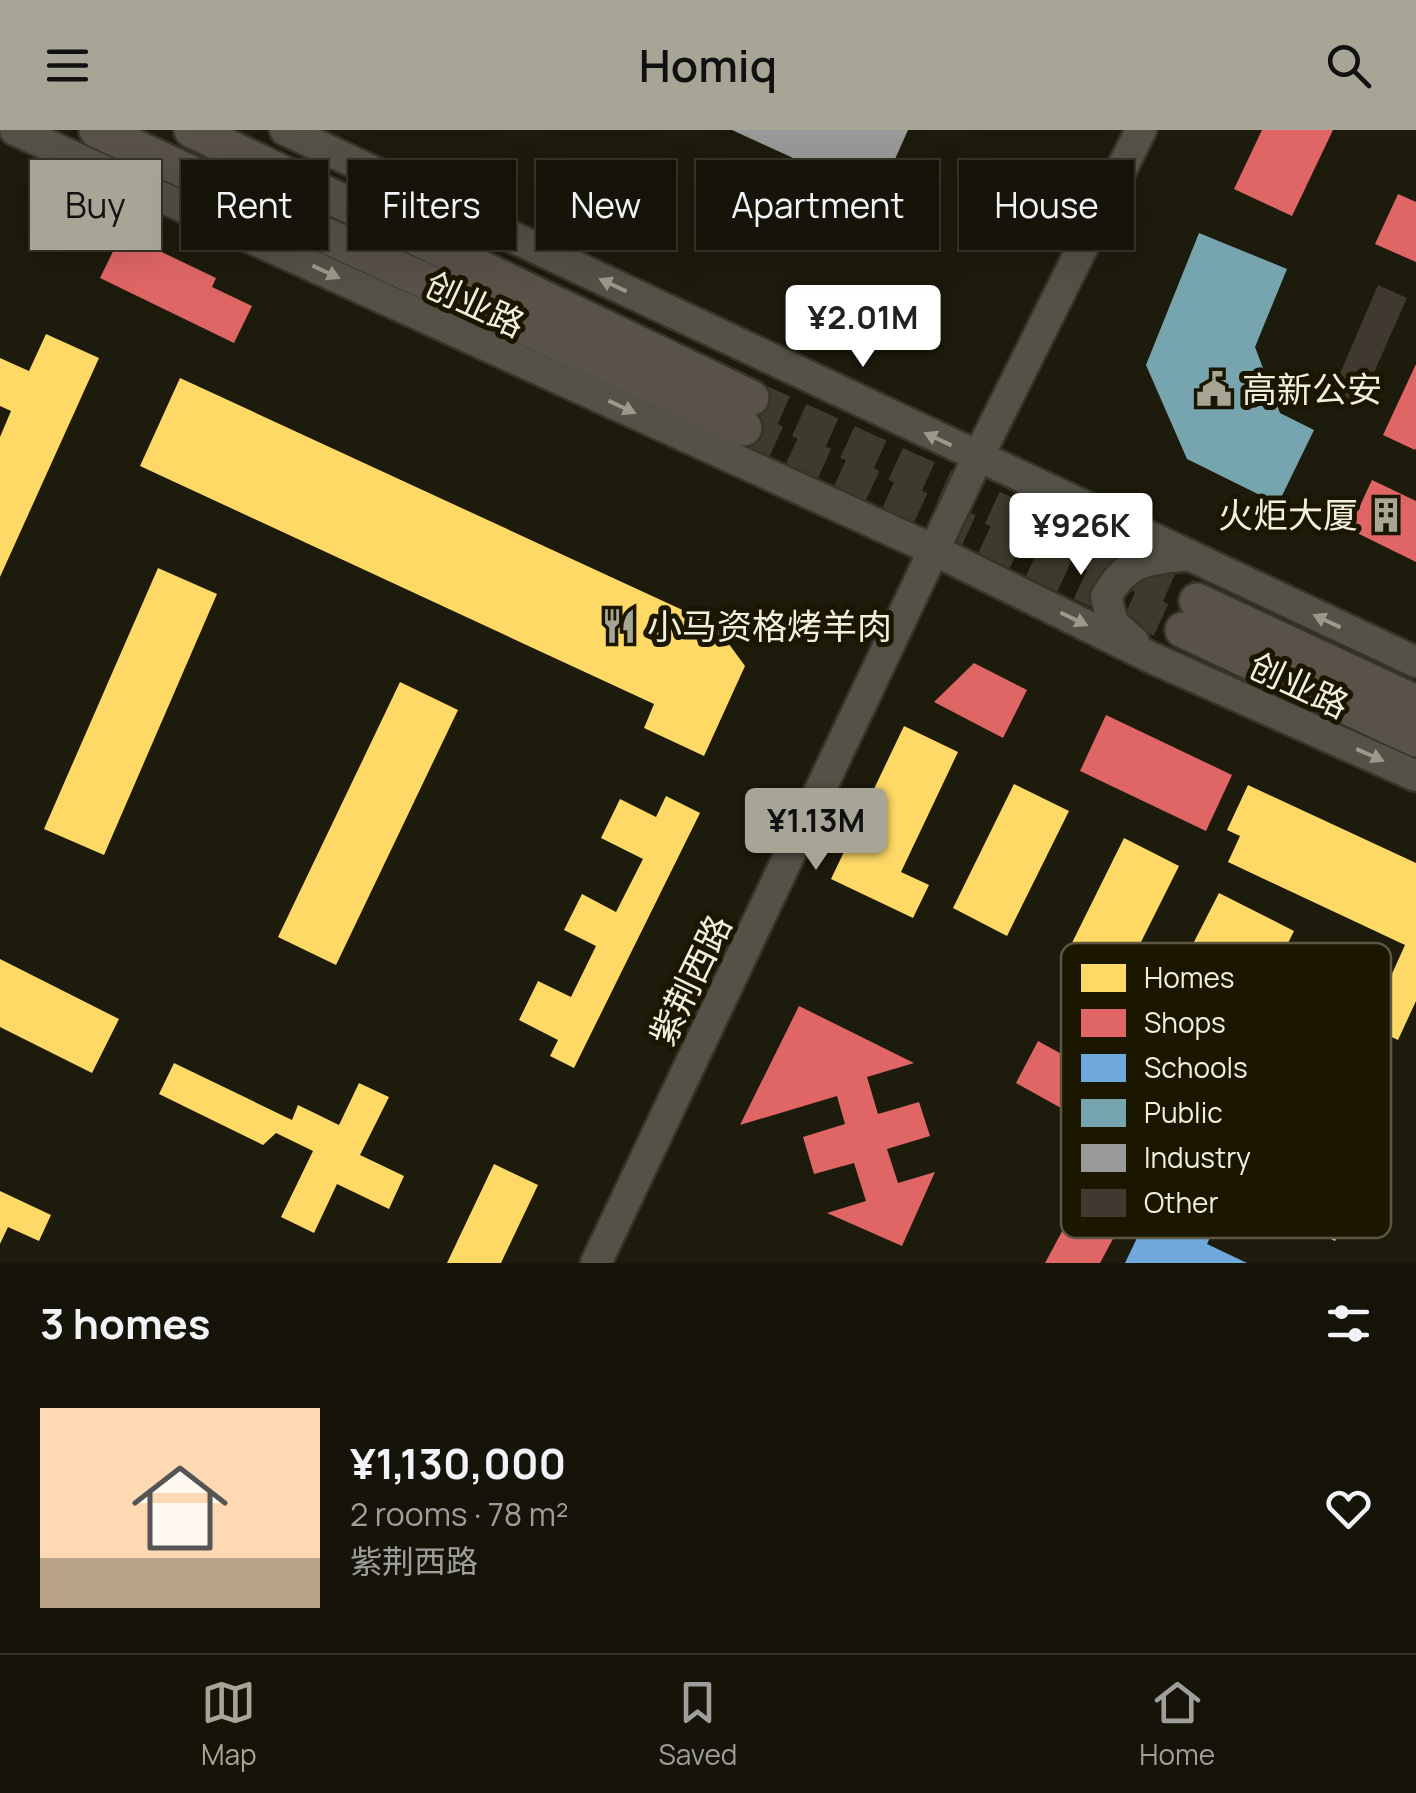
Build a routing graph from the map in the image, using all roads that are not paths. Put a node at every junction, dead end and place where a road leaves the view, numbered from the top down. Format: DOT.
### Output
graph roads {
  1 [pos="14,130"];
  2 [pos="97,130"];
  3 [pos="192,130"];
  4 [pos="284,130"];
  5 [pos="1142,130"];
  6 [pos="978,457"];
  7 [pos="936,550"];
  8 [pos="1186,556"];
  9 [pos="1150,657"];
  10 [pos="1416,662"];
  11 [pos="1416,703"];
  12 [pos="1416,739"];
  13 [pos="1416,776"];
  14 [pos="596,1263"];
  1 -- 7 [label="street, one-way"];
  2 -- 3 [label="main road, 创业路"];
  6 -- 4 [label="street, one-way"];
  5 -- 6 [label="street, 紫荆西路"];
  6 -- 7 [label="street, 紫荆西路"];
  6 -- 8 [label="street"];
  7 -- 9 [label="street, one-way"];
  7 -- 14 [label="street, 紫荆西路"];
  8 -- 9 [label="street"];
  10 -- 8 [label="street, one-way"];
  9 -- 13 [label="street, one-way"];
  11 -- 12 [label="main road, 创业路"];
}
